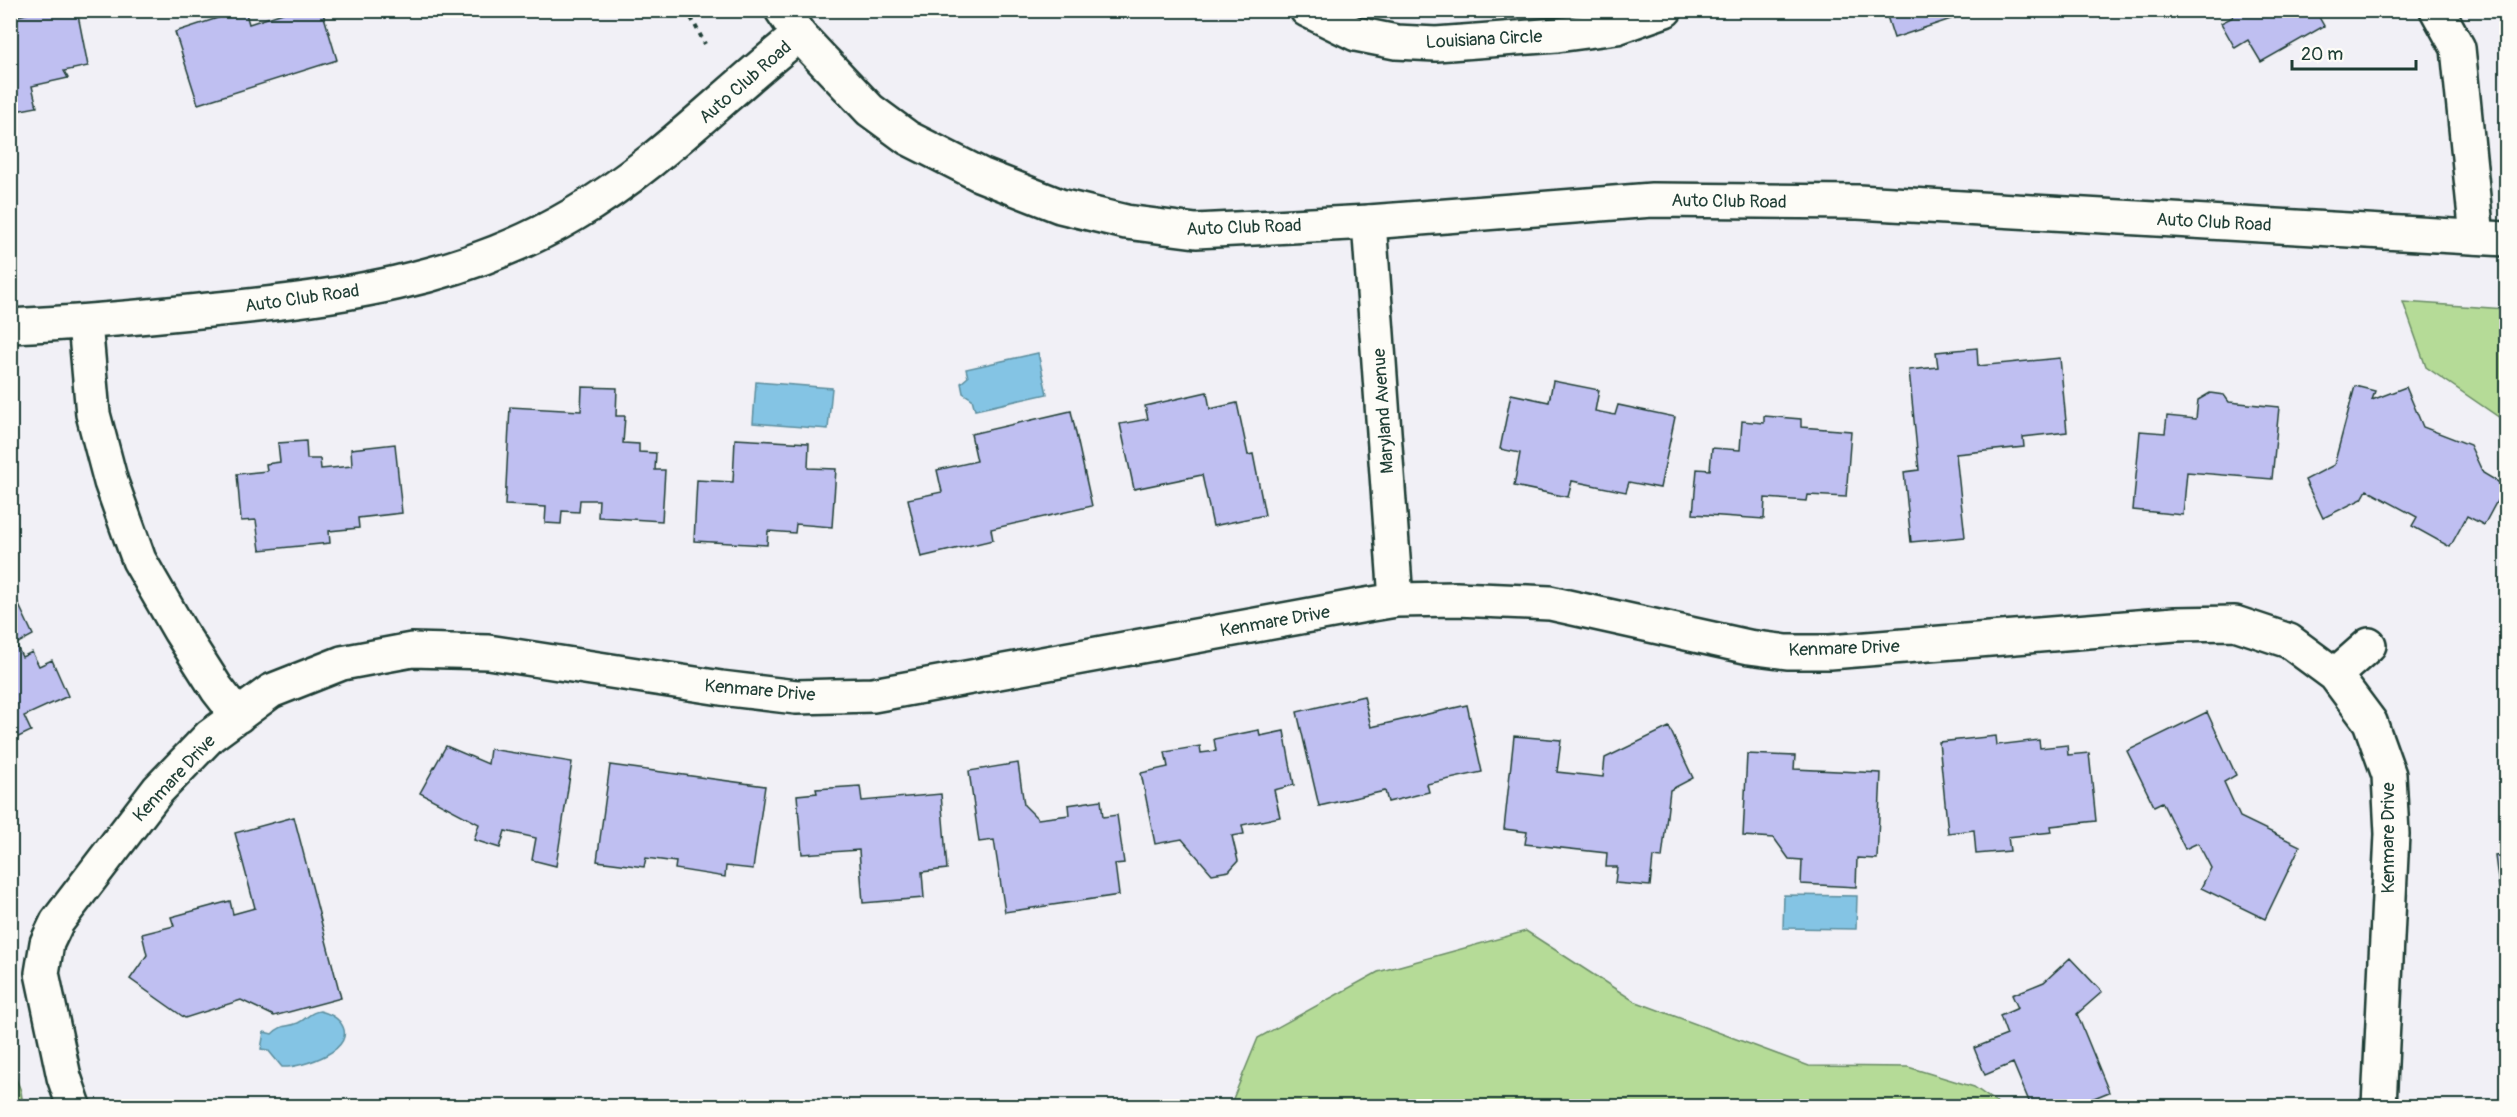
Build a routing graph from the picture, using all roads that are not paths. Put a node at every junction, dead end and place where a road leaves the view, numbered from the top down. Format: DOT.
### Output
graph roads {
  1 [pos="1307,10"];
  2 [pos="1665,10"];
  3 [pos="2437,10"];
  4 [pos="790,23"];
  5 [pos="1369,222"];
  6 [pos="2492,238"];
  7 [pos="85,323"];
  8 [pos="10,326"];
  9 [pos="1396,600"];
  10 [pos="2369,645"];
  11 [pos="2335,675"];
  12 [pos="238,716"];
  13 [pos="74,1107"];
  14 [pos="2379,1107"];
  1 -- 2 [label="street, Louisiana Circle"];
  3 -- 6 [label="street"];
  4 -- 5 [label="street, Auto Club Road"];
  4 -- 7 [label="street, Auto Club Road"];
  5 -- 6 [label="street, Auto Club Road"];
  5 -- 9 [label="street, Maryland Avenue"];
  7 -- 8 [label="street, Auto Club Road"];
  7 -- 12 [label="street"];
  9 -- 11 [label="street, Kenmare Drive"];
  9 -- 12 [label="street, Kenmare Drive"];
  10 -- 11 [label="street"];
  11 -- 14 [label="street, Kenmare Drive"];
  12 -- 13 [label="street, Kenmare Drive"];
}
